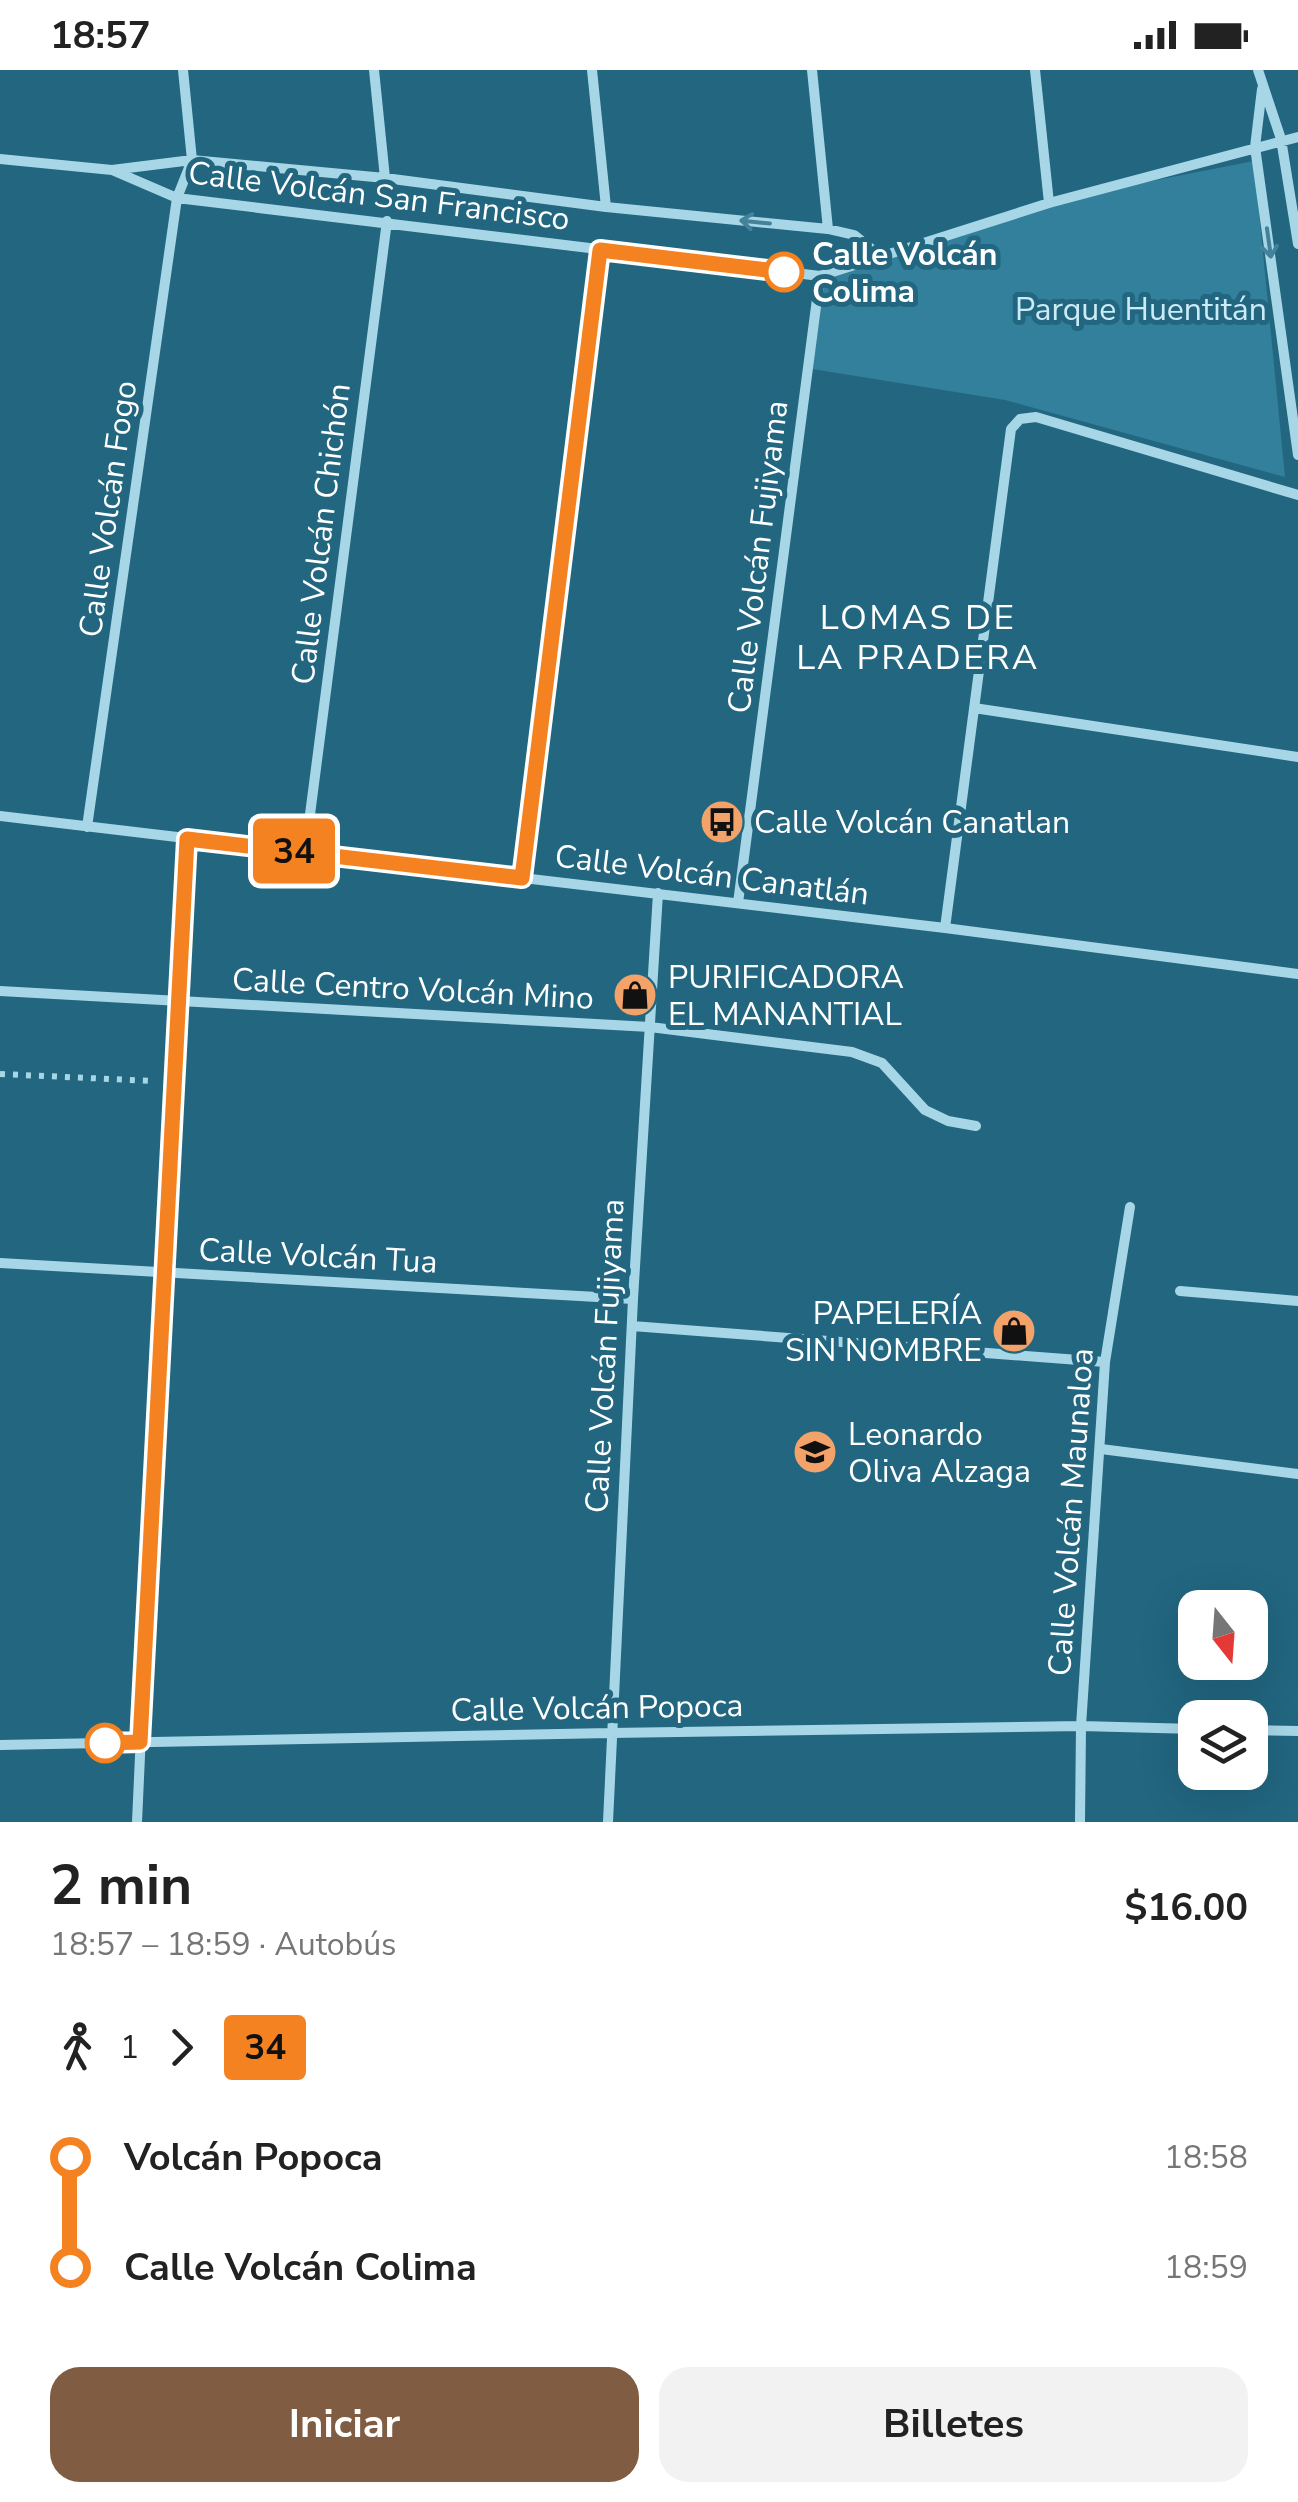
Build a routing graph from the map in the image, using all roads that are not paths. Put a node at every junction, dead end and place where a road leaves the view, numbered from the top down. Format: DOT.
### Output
graph roads {
  1 [pos="183,70"];
  2 [pos="374,70"];
  3 [pos="592,70"];
  4 [pos="812,70"];
  5 [pos="1035,70"];
  6 [pos="1258,70"];
  7 [pos="1262,88"];
  8 [pos="1298,137"];
  9 [pos="1282,139"];
  10 [pos="1255,147"];
  11 [pos="0,159"];
  12 [pos="192,160"];
  13 [pos="112,170"];
  14 [pos="384,178"];
  15 [pos="177,198"];
  16 [pos="1049,203"];
  17 [pos="606,207"];
  18 [pos="387,221"];
  19 [pos="828,229"];
  20 [pos="1298,244"];
  21 [pos="600,250"];
  22 [pos="880,256"];
  23 [pos="820,276"];
  24 [pos="1298,455"];
  25 [pos="1298,496"];
  26 [pos="974,708"];
  27 [pos="1298,758"];
  28 [pos="0,816"];
  29 [pos="87,827"];
  30 [pos="187,839"];
  31 [pos="305,852"];
  32 [pos="522,878"];
  33 [pos="658,894"];
  34 [pos="738,903"];
  35 [pos="945,928"];
  36 [pos="1298,974"];
  37 [pos="0,991"];
  38 [pos="178,1001"];
  39 [pos="650,1027"];
  40 [pos="976,1126"];
  41 [pos="1130,1207"];
  42 [pos="0,1262"];
  43 [pos="162,1272"];
  44 [pos="1180,1291"];
  45 [pos="633,1299"];
  46 [pos="1298,1301"];
  47 [pos="632,1326"];
  48 [pos="1105,1362"];
  49 [pos="1101,1449"];
  50 [pos="1298,1474"];
  51 [pos="1081,1726"];
  52 [pos="1178,1729"];
  53 [pos="1268,1731"];
  54 [pos="610,1732"];
  55 [pos="1298,1732"];
  56 [pos="140,1742"];
  57 [pos="0,1745"];
  58 [pos="137,1822"];
  59 [pos="608,1822"];
  60 [pos="1080,1822"];
  1 -- 12 [label="street"];
  2 -- 14 [label="street"];
  3 -- 17 [label="street"];
  4 -- 19 [label="street"];
  5 -- 16 [label="street"];
  6 -- 7 [label="street"];
  7 -- 9 [label="street"];
  7 -- 10 [label="street"];
  8 -- 9 [label="street, Calle Volcán San Francisco"];
  9 -- 10 [label="street, Calle Volcán San Francisco"];
  9 -- 20 [label="street"];
  10 -- 16 [label="street, Calle Volcán San Francisco"];
  10 -- 24 [label="street, one-way"];
  11 -- 13 [label="street, Calle Volcán San Francisco"];
  12 -- 13 [label="street, Calle Volcán San Francisco"];
  12 -- 14 [label="street, Calle Volcán San Francisco"];
  12 -- 15 [label="street, Calle Volcán Fogo"];
  13 -- 15 [label="street, Calle Volcán San Francisco"];
  14 -- 17 [label="street, Calle Volcán San Francisco"];
  15 -- 18 [label="street, Calle Volcán San Francisco"];
  15 -- 29 [label="street, Calle Volcán Fogo"];
  16 -- 22 [label="street, Calle Volcán San Francisco"];
  19 -- 17 [label="street, Calle Volcán San Francisco, one-way"];
  18 -- 21 [label="street, Calle Volcán San Francisco"];
  18 -- 31 [label="street, Calle Volcán Chichón"];
  19 -- 22 [label="street, Calle Volcán San Francisco"];
  21 -- 23 [label="street, Calle Volcán San Francisco"];
  21 -- 32 [label="street"];
  22 -- 23 [label="street, Calle Volcán San Francisco"];
  23 -- 34 [label="street, Calle Volcán Fujiyama"];
  25 -- 26 [label="street"];
  26 -- 27 [label="street"];
  26 -- 35 [label="street"];
  28 -- 29 [label="street, Calle Volcán Canatlán"];
  29 -- 30 [label="street, Calle Volcán Canatlán"];
  30 -- 31 [label="street, Calle Volcán Canatlán"];
  30 -- 38 [label="street"];
  31 -- 32 [label="street, Calle Volcán Canatlán"];
  32 -- 33 [label="street, Calle Volcán Canatlán"];
  33 -- 34 [label="street, Calle Volcán Canatlán"];
  33 -- 39 [label="street, Calle Volcán Fujiyama"];
  34 -- 35 [label="street, Calle Volcán Canatlán"];
  35 -- 36 [label="street, Calle Volcán Canatlán"];
  37 -- 38 [label="street, Calle Centro Volcán Mino"];
  38 -- 39 [label="street, Calle Centro Volcán Mino"];
  38 -- 43 [label="street"];
  39 -- 40 [label="street, Calle Centro Volcán Mino"];
  39 -- 45 [label="street, Calle Volcán Fujiyama"];
  41 -- 48 [label="street, Calle Volcán Maunaloa"];
  42 -- 43 [label="street, Calle Volcán Tua"];
  43 -- 45 [label="street, Calle Volcán Tua"];
  43 -- 56 [label="street"];
  44 -- 46 [label="street"];
  45 -- 47 [label="street, Calle Volcán Fujiyama"];
  47 -- 48 [label="street"];
  47 -- 54 [label="street, Calle Volcán Fujiyama"];
  48 -- 49 [label="street, Calle Volcán Maunaloa"];
  49 -- 50 [label="street"];
  49 -- 51 [label="street, Calle Volcán Maunaloa"];
  51 -- 52 [label="street, Calle Volcán Popoca"];
  51 -- 54 [label="street, Calle Volcán Popoca"];
  51 -- 60 [label="street, Calle Volcán Maunaloa"];
  53 -- 55 [label="street"];
  54 -- 56 [label="street, Calle Volcán Popoca"];
  54 -- 59 [label="street, Calle Volcán Fujiyama"];
  56 -- 57 [label="street, Calle Volcán Popoca"];
  56 -- 58 [label="street"];
}
